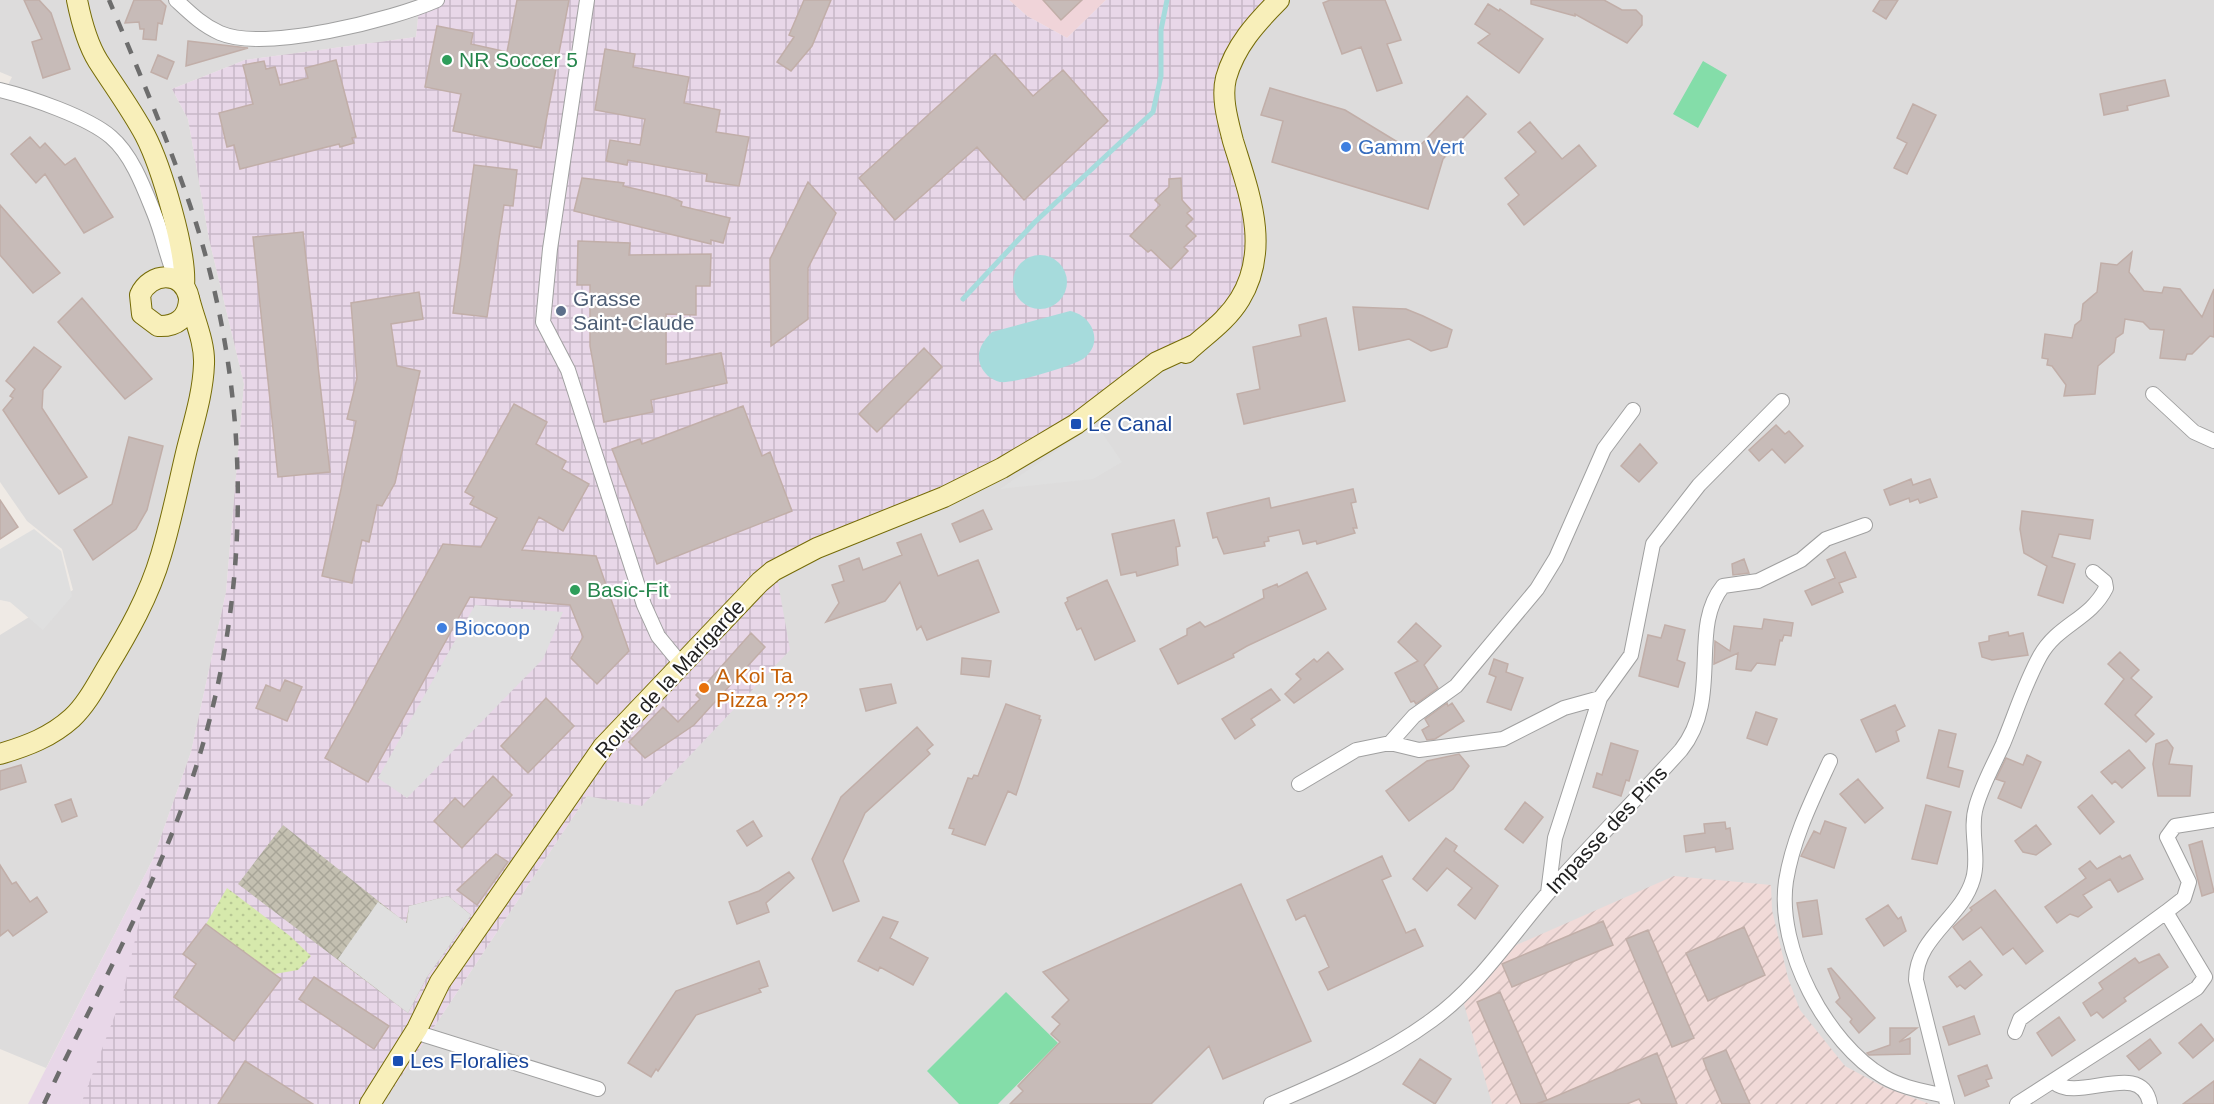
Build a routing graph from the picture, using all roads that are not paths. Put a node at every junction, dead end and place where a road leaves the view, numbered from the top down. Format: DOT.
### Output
graph roads {
  1 [pos="76,0"];
  2 [pos="176,0"];
  3 [pos="437,0"];
  4 [pos="587,0"];
  5 [pos="1280,0"];
  6 [pos="0,90"];
  7 [pos="183,288"];
  8 [pos="2153,394"];
  9 [pos="1782,401"];
  10 [pos="1634,410"];
  11 [pos="2214,441"];
  12 [pos="1865,525"];
  13 [pos="2093,572"];
  14 [pos="681,664"];
  15 [pos="1600,698"];
  16 [pos="1390,743"];
  17 [pos="0,754"];
  18 [pos="1830,761"];
  19 [pos="1299,784"];
  20 [pos="2214,820"];
  21 [pos="1548,893"];
  22 [pos="2166,912"];
  23 [pos="415,1032"];
  24 [pos="2015,1032"];
  25 [pos="2054,1082"];
  26 [pos="598,1089"];
  27 [pos="1946,1100"];
  28 [pos="370,1104"];
  29 [pos="1271,1104"];
  30 [pos="2017,1104"];
  31 [pos="2150,1104"];
  1 -- 7 [label="main road"];
  2 -- 3 [label="street"];
  4 -- 14 [label="street"];
  5 -- 14 [label="main road, Route de la Marigarde"];
  6 -- 7 [label="street"];
  7 -- 17 [label="main road"];
  8 -- 11 [label="street"];
  9 -- 15 [label="street"];
  10 -- 16 [label="street"];
  12 -- 21 [label="street, Impasse des Pins"];
  13 -- 27 [label="street"];
  14 -- 23 [label="main road, Route de la Marigarde"];
  15 -- 16 [label="street"];
  15 -- 21 [label="street"];
  16 -- 19 [label="street"];
  18 -- 27 [label="street"];
  20 -- 22 [label="street"];
  21 -- 29 [label="street, Impasse des Pins"];
  22 -- 24 [label="street"];
  22 -- 25 [label="street"];
  23 -- 26 [label="street"];
  23 -- 28 [label="main road, Route de la Marigarde"];
  25 -- 30 [label="street"];
  25 -- 31 [label="street"];
}
